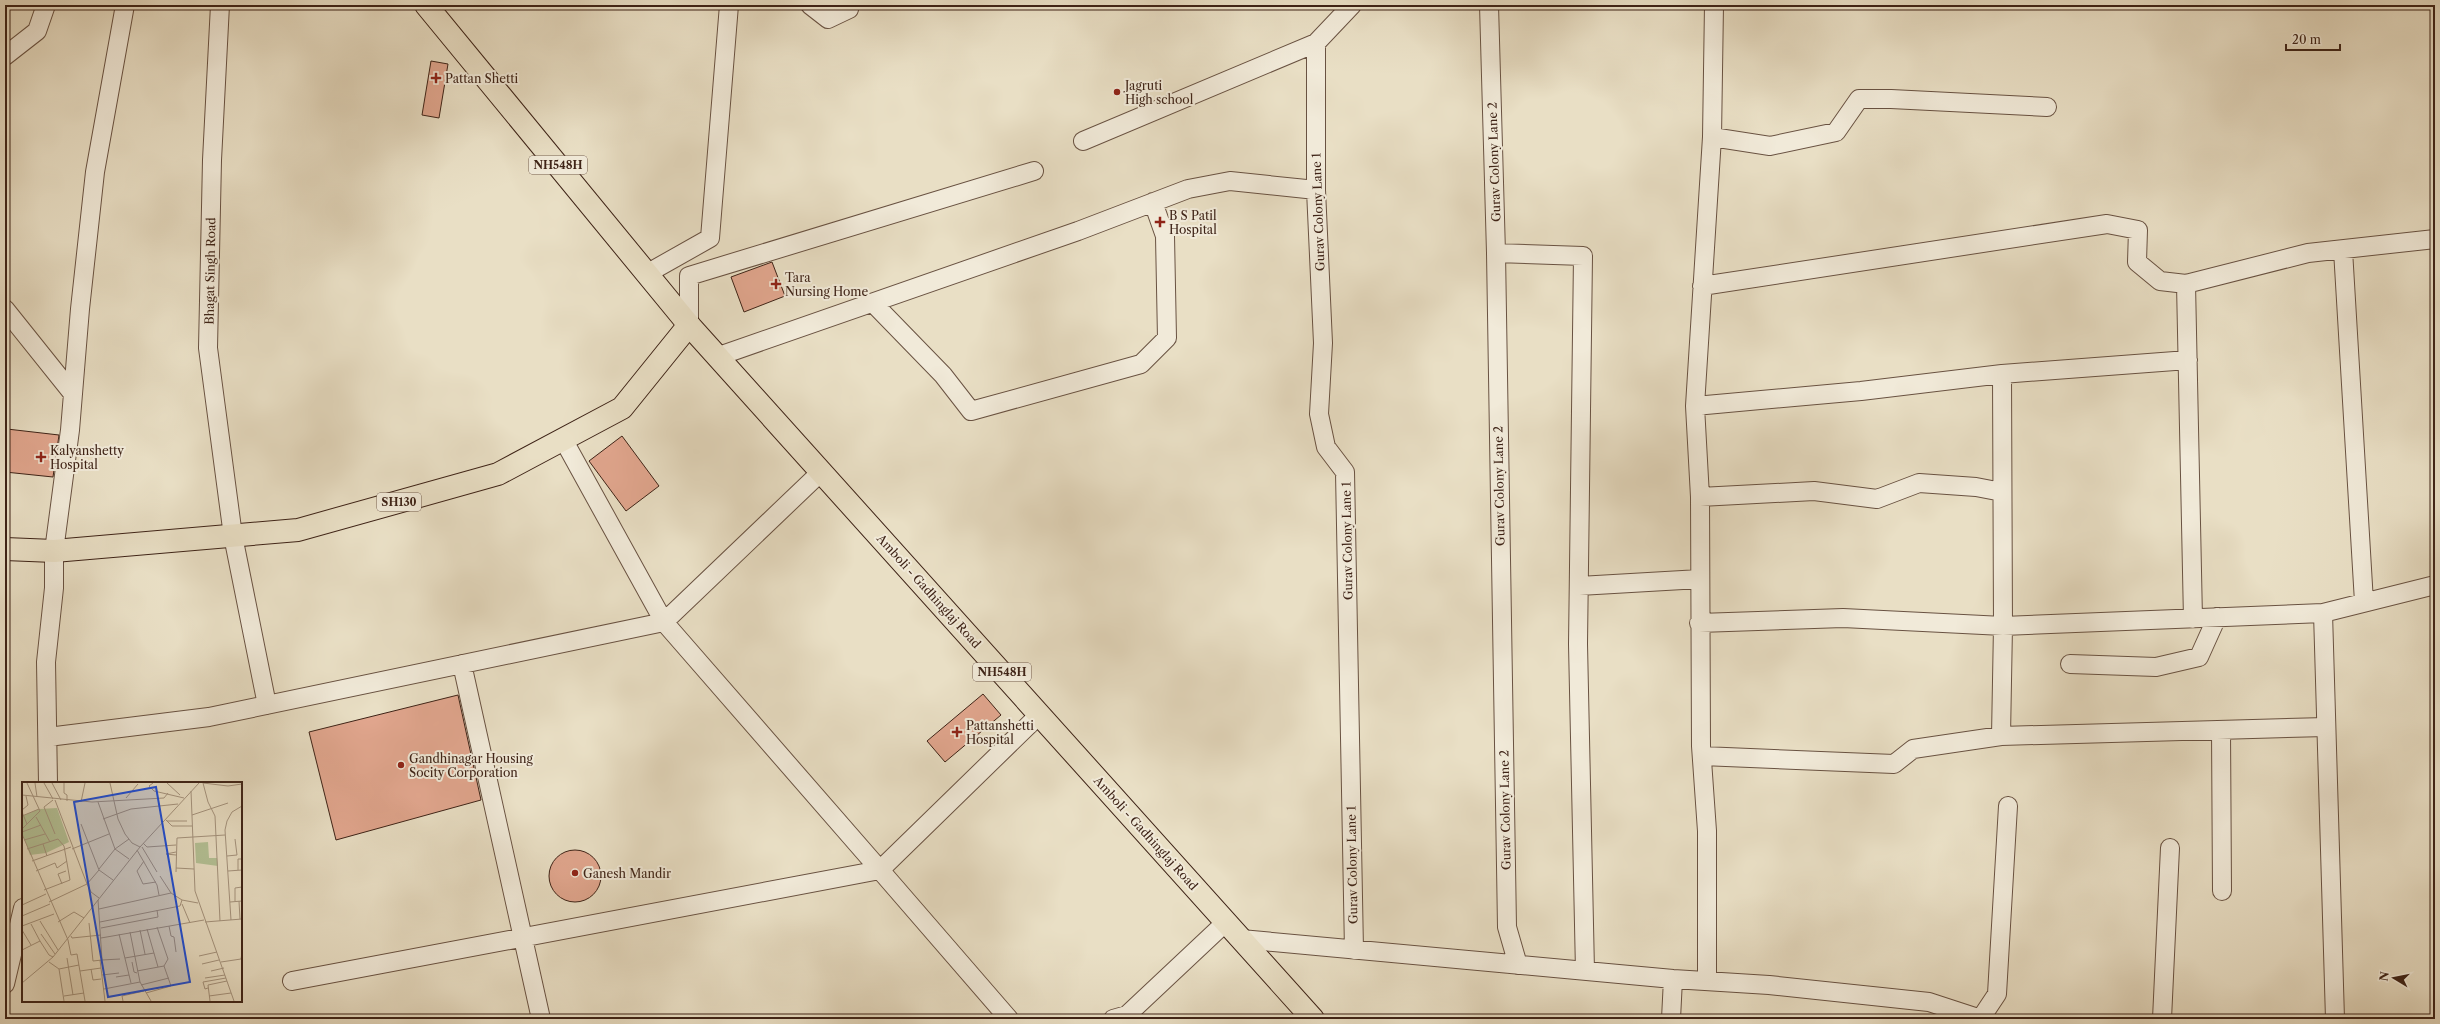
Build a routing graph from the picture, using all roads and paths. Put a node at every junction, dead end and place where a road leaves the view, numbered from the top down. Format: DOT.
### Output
graph roads {
  1 [pos="46,5"];
  2 [pos="125,5"];
  3 [pos="220,5"];
  4 [pos="426,5"];
  5 [pos="729,5"];
  6 [pos="810,5"];
  7 [pos="850,5"];
  8 [pos="1352,5"];
  9 [pos="1489,5"];
  10 [pos="1714,5"];
  11 [pos="1316,43"];
  12 [pos="5,56"];
  13 [pos="2047,107"];
  14 [pos="1712,137"];
  15 [pos="1083,141"];
  16 [pos="1034,171"];
  17 [pos="1316,190"];
  18 [pos="1153,202"];
  19 [pos="2435,239"];
  20 [pos="2343,250"];
  21 [pos="1496,253"];
  22 [pos="648,273"];
  23 [pos="2186,284"];
  24 [pos="1702,286"];
  25 [pos="873,302"];
  26 [pos="5,308"];
  27 [pos="689,325"];
  28 [pos="719,356"];
  29 [pos="2188,360"];
  30 [pos="2002,374"];
  31 [pos="73,394"];
  32 [pos="1695,406"];
  33 [pos="563,440"];
  34 [pos="822,471"];
  35 [pos="2002,492"];
  36 [pos="1700,497"];
  37 [pos="233,536"];
  38 [pos="5,549"];
  39 [pos="54,551"];
  40 [pos="1700,579"];
  41 [pos="2435,585"];
  42 [pos="1579,586"];
  43 [pos="2364,602"];
  44 [pos="2322,613"];
  45 [pos="2217,617"];
  46 [pos="2193,619"];
  47 [pos="664,622"];
  48 [pos="1699,623"];
  49 [pos="2004,626"];
  50 [pos="462,664"];
  51 [pos="2070,664"];
  52 [pos="267,705"];
  53 [pos="1040,714"];
  54 [pos="2326,727"];
  55 [pos="2221,730"];
  56 [pos="2001,736"];
  57 [pos="48,737"];
  58 [pos="1702,756"];
  59 [pos="48,782"];
  60 [pos="2008,806"];
  61 [pos="2170,848"];
  62 [pos="880,870"];
  63 [pos="2222,891"];
  64 [pos="22,910"];
  65 [pos="1226,922"];
  66 [pos="11,931"];
  67 [pos="523,938"];
  68 [pos="1241,939"];
  69 [pos="1354,950"];
  70 [pos="1518,965"];
  71 [pos="1585,971"];
  72 [pos="1673,979"];
  73 [pos="292,981"];
  74 [pos="1707,981"];
  75 [pos="5,984"];
  76 [pos="1981,1018"];
  77 [pos="541,1019"];
  78 [pos="1009,1019"];
  79 [pos="1113,1019"];
  80 [pos="1313,1019"];
  81 [pos="1671,1019"];
  82 [pos="2162,1019"];
  83 [pos="2335,1019"];
  1 -- 12 [label="street"];
  2 -- 31 [label="street"];
  3 -- 37 [label="street, Bhagat Singh Road"];
  4 -- 22 [label="main road, NH548H"];
  5 -- 22 [label="street"];
  6 -- 7 [label="street"];
  8 -- 11 [label="street"];
  9 -- 21 [label="street, Gurav Colony Lane 2"];
  10 -- 14 [label="street"];
  11 -- 15 [label="street"];
  11 -- 17 [label="street, Gurav Colony Lane 1"];
  13 -- 14 [label="street"];
  14 -- 24 [label="street"];
  16 -- 27 [label="street"];
  17 -- 18 [label="street"];
  17 -- 69 [label="street, Gurav Colony Lane 1"];
  18 -- 25 [label="street"];
  18 -- 25 [label="street"];
  19 -- 20 [label="street"];
  20 -- 23 [label="street"];
  20 -- 43 [label="street"];
  21 -- 42 [label="street"];
  21 -- 70 [label="street, Gurav Colony Lane 2"];
  22 -- 27 [label="main road, NH548H"];
  23 -- 24 [label="street"];
  23 -- 29 [label="street"];
  24 -- 32 [label="street"];
  25 -- 28 [label="street"];
  26 -- 31 [label="street"];
  27 -- 28 [label="main road, Amboli - Gadhinglaj Road / NH548H"];
  27 -- 33 [label="main road, SH130"];
  28 -- 34 [label="main road, Amboli - Gadhinglaj Road / NH548H"];
  29 -- 30 [label="street"];
  29 -- 46 [label="street"];
  30 -- 32 [label="street"];
  30 -- 35 [label="street"];
  31 -- 39 [label="street"];
  32 -- 36 [label="street"];
  33 -- 37 [label="main road, SH130"];
  33 -- 47 [label="street"];
  34 -- 47 [label="street"];
  34 -- 53 [label="main road, Amboli - Gadhinglaj Road / NH548H"];
  35 -- 36 [label="street"];
  35 -- 49 [label="street"];
  36 -- 40 [label="street"];
  37 -- 39 [label="main road, SH130"];
  37 -- 52 [label="street, Bhagat Singh Road"];
  38 -- 39 [label="main road, SH130"];
  39 -- 57 [label="street"];
  40 -- 42 [label="street"];
  40 -- 48 [label="street"];
  41 -- 43 [label="street"];
  42 -- 71 [label="street"];
  43 -- 44 [label="street"];
  44 -- 45 [label="street"];
  44 -- 54 [label="street"];
  45 -- 46 [label="street"];
  45 -- 51 [label="street"];
  46 -- 49 [label="street"];
  47 -- 50 [label="street"];
  47 -- 62 [label="street"];
  48 -- 49 [label="street"];
  48 -- 58 [label="street"];
  49 -- 56 [label="street"];
  50 -- 52 [label="street"];
  50 -- 67 [label="street"];
  52 -- 57 [label="street"];
  53 -- 62 [label="street"];
  53 -- 65 [label="main road, Amboli - Gadhinglaj Road / NH548H"];
  54 -- 55 [label="street"];
  54 -- 83 [label="street"];
  55 -- 56 [label="street"];
  55 -- 63 [label="street"];
  56 -- 58 [label="street"];
  57 -- 59 [label="street"];
  58 -- 74 [label="street"];
  60 -- 76 [label="street"];
  61 -- 82 [label="street"];
  62 -- 67 [label="street"];
  62 -- 78 [label="street"];
  64 -- 66 [label="street"];
  65 -- 68 [label="main road, Amboli - Gadhinglaj Road / NH548H"];
  65 -- 79 [label="street"];
  66 -- 75 [label="street"];
  67 -- 73 [label="street"];
  67 -- 77 [label="street"];
  68 -- 69 [label="street"];
  68 -- 80 [label="main road, Amboli - Gadhinglaj Road / NH548H"];
  69 -- 70 [label="street"];
  70 -- 71 [label="street"];
  71 -- 72 [label="street"];
  72 -- 74 [label="street"];
  72 -- 81 [label="street"];
  74 -- 76 [label="street"];
}
